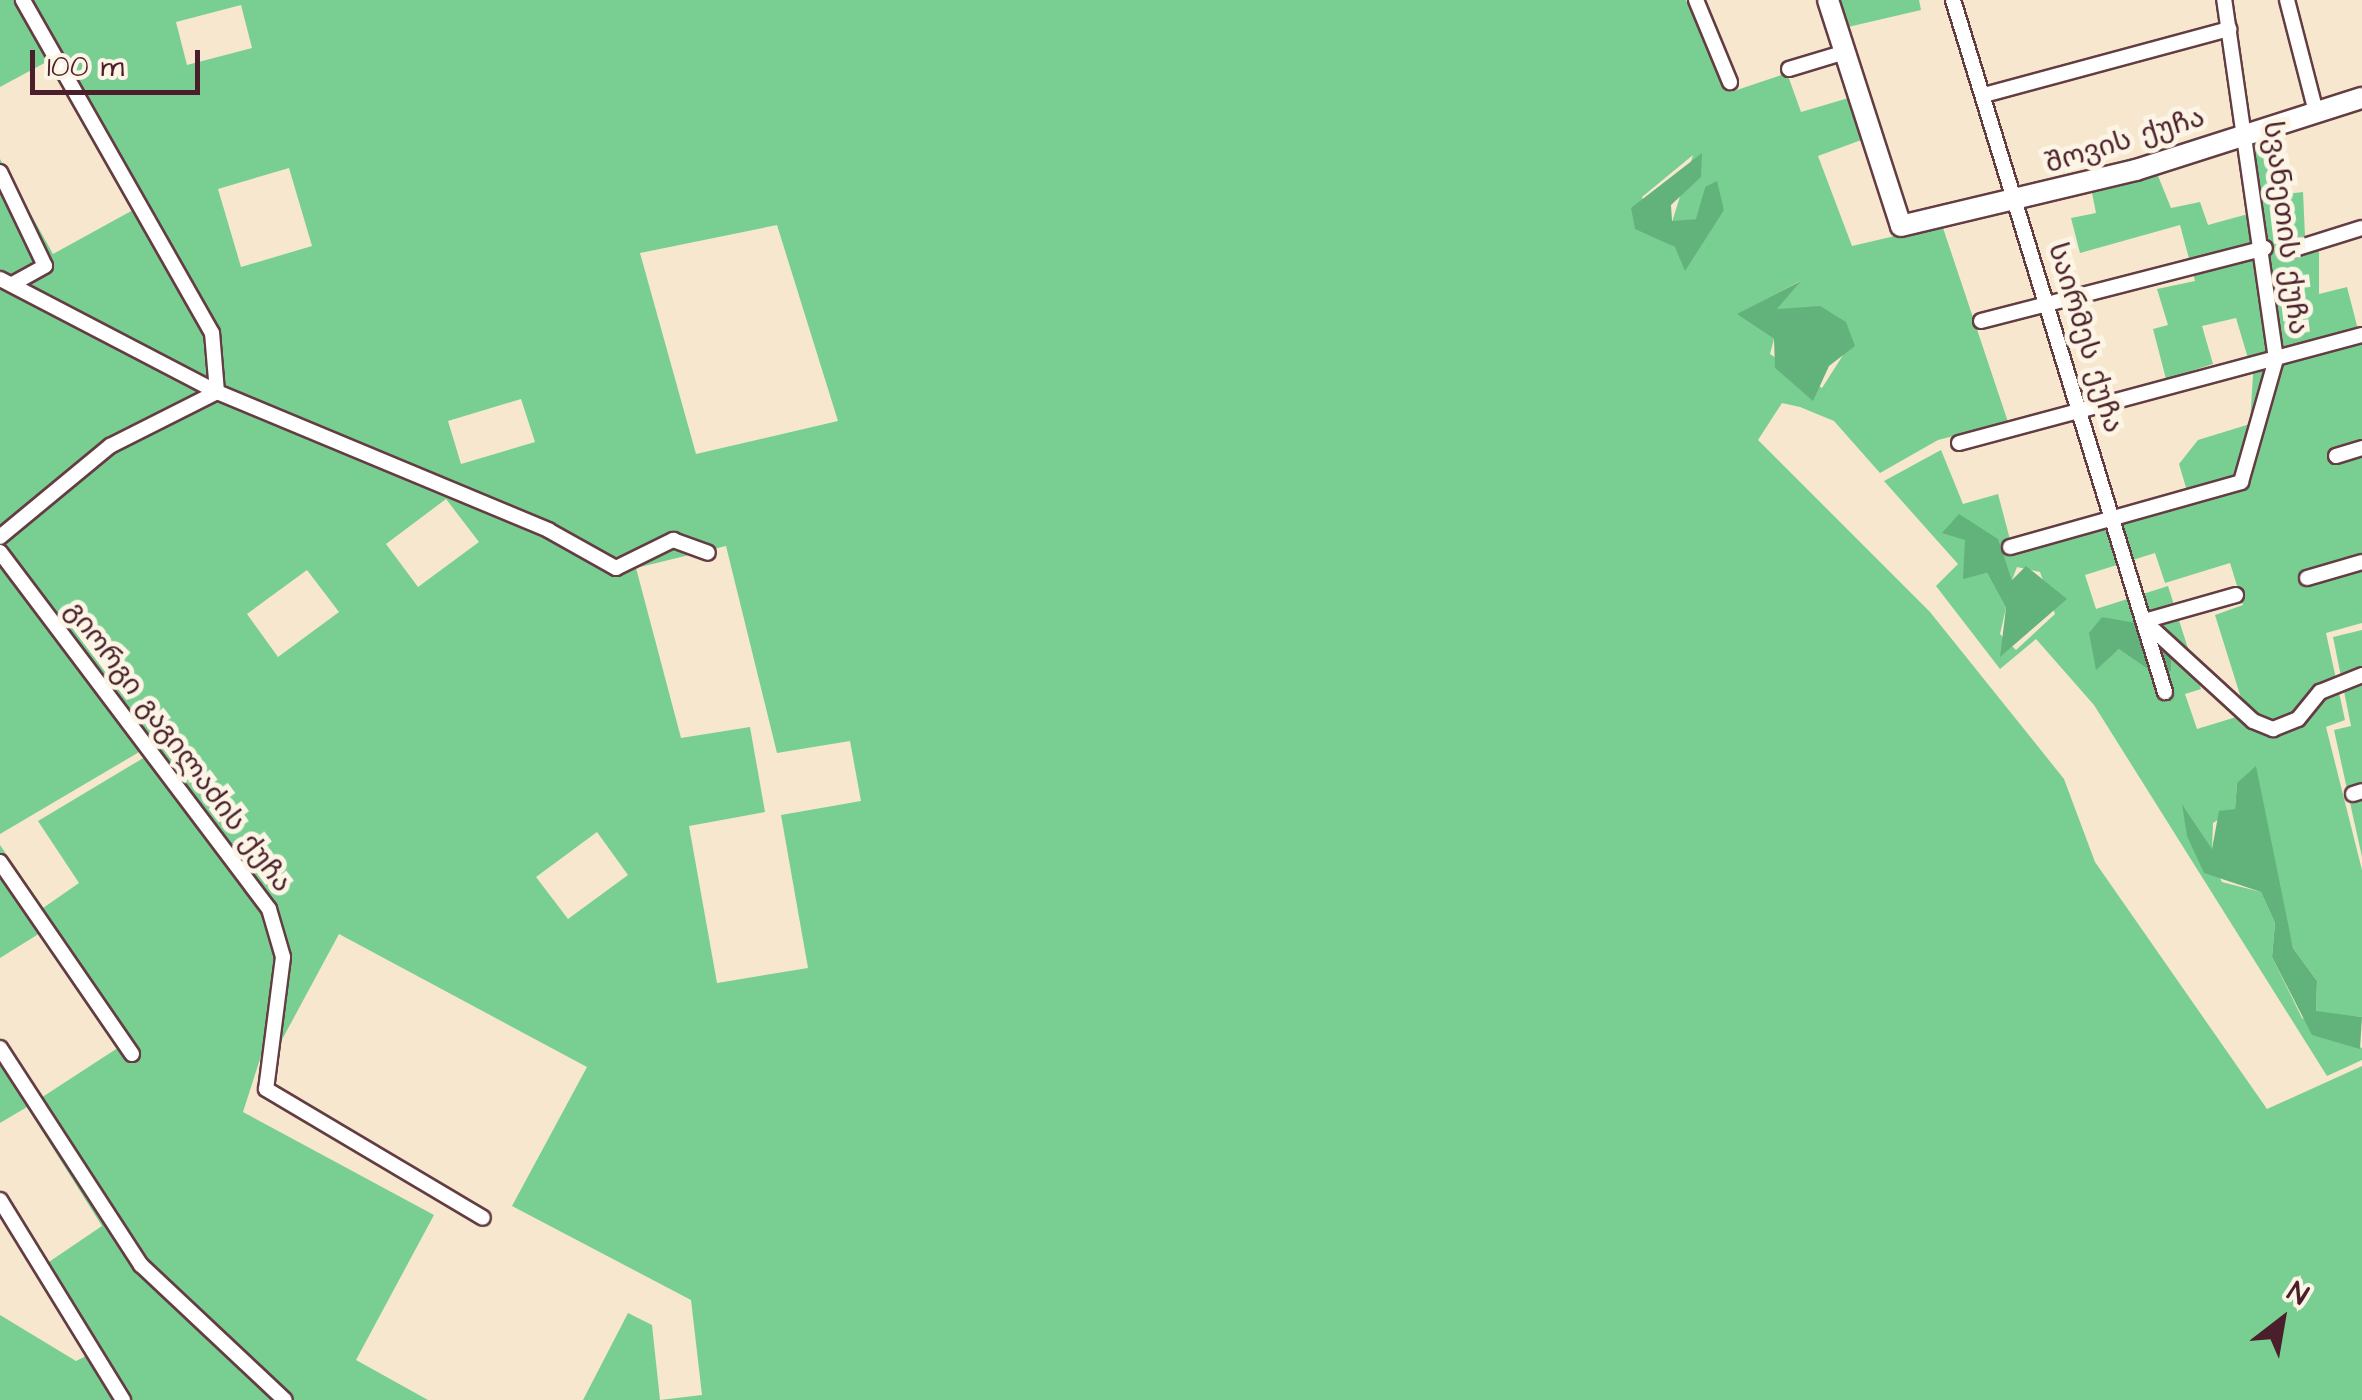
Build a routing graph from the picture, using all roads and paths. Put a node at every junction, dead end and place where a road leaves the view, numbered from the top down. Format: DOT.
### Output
graph roads {
  1 [pos="23,0"];
  2 [pos="1696,0"];
  3 [pos="1828,0"];
  4 [pos="1954,0"];
  5 [pos="2224,0"];
  6 [pos="2287,0"];
  7 [pos="2229,29"];
  8 [pos="1842,52"];
  9 [pos="1789,69"];
  10 [pos="1730,82"];
  11 [pos="1988,94"];
  12 [pos="2362,98"];
  13 [pos="2316,112"];
  14 [pos="2248,132"];
  15 [pos="0,172"];
  16 [pos="2019,201"];
  17 [pos="2362,228"];
  18 [pos="2265,248"];
  19 [pos="2288,251"];
  20 [pos="6,282"];
  21 [pos="2048,303"];
  22 [pos="1981,321"];
  23 [pos="2362,335"];
  24 [pos="2276,358"];
  25 [pos="217,392"];
  26 [pos="2081,411"];
  27 [pos="1959,444"];
  28 [pos="2362,448"];
  29 [pos="2336,456"];
  30 [pos="2113,518"];
  31 [pos="0,537"];
  32 [pos="2010,547"];
  33 [pos="0,552"];
  34 [pos="708,553"];
  35 [pos="2362,562"];
  36 [pos="2307,578"];
  37 [pos="2236,594"];
  38 [pos="2144,622"];
  39 [pos="2362,675"];
  40 [pos="2165,692"];
  41 [pos="0,862"];
  42 [pos="0,1048"];
  43 [pos="132,1054"];
  44 [pos="0,1200"];
  45 [pos="483,1218"];
  46 [pos="123,1400"];
  47 [pos="285,1400"];
  1 -- 25 [label="street"];
  2 -- 10 [label="street"];
  3 -- 8 [label="street"];
  4 -- 11 [label="street, საირმეს ქუჩა"];
  5 -- 7 [label="street, სვანეთის ქუჩა"];
  6 -- 13 [label="street"];
  7 -- 11 [label="street"];
  7 -- 14 [label="street, სვანეთის ქუჩა"];
  8 -- 9 [label="street"];
  8 -- 16 [label="street, შოვის ქუჩა"];
  11 -- 16 [label="street, საირმეს ქუჩა"];
  12 -- 13 [label="street, შოვის ქუჩა"];
  13 -- 14 [label="street, შოვის ქუჩა"];
  14 -- 16 [label="street, შოვის ქუჩა"];
  14 -- 18 [label="street, სვანეთის ქუჩა"];
  15 -- 20 [label="street"];
  16 -- 21 [label="street, საირმეს ქუჩა"];
  17 -- 19 [label="street"];
  18 -- 21 [label="street"];
  18 -- 24 [label="street, სვანეთის ქუჩა"];
  20 -- 25 [label="street"];
  21 -- 22 [label="street"];
  21 -- 26 [label="street, საირმეს ქუჩა"];
  23 -- 24 [label="street"];
  24 -- 26 [label="street"];
  24 -- 30 [label="street, სვანეთის ქუჩა"];
  25 -- 31 [label="street"];
  25 -- 34 [label="street"];
  26 -- 27 [label="street"];
  26 -- 30 [label="street, საირმეს ქუჩა"];
  28 -- 29 [label="street"];
  30 -- 32 [label="street"];
  30 -- 38 [label="street, საირმეს ქუჩა"];
  33 -- 45 [label="street, გიორგი გაგილაძის ქუჩა"];
  35 -- 36 [label="street"];
  37 -- 38 [label="street"];
  38 -- 39 [label="street"];
  38 -- 40 [label="street, საირმეს ქუჩა"];
  41 -- 43 [label="street"];
  42 -- 47 [label="street"];
  44 -- 46 [label="street"];
}
